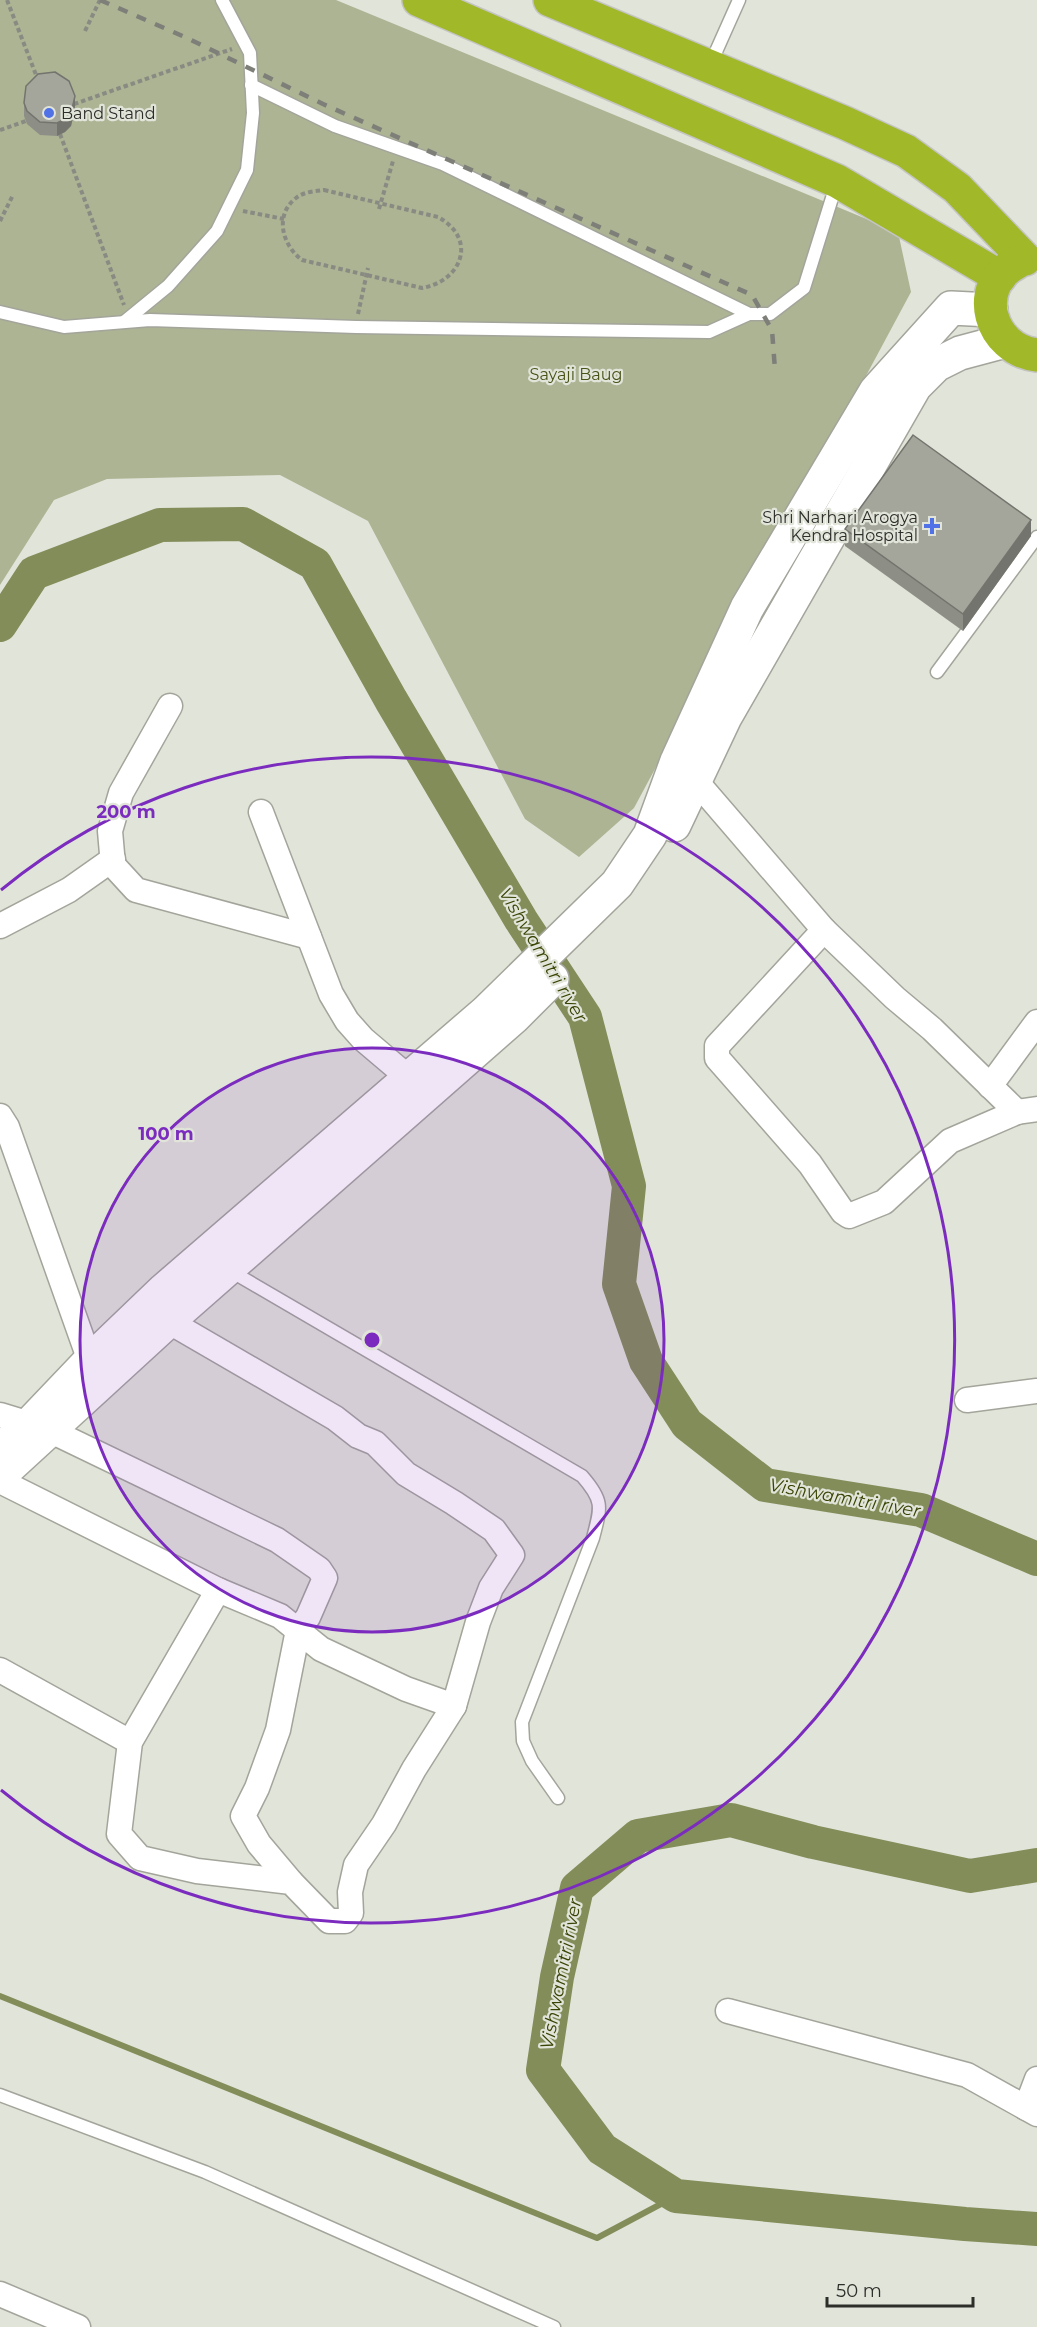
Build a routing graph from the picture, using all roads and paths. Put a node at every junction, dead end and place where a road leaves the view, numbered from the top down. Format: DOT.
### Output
graph roads {
  1 [pos="7,0"];
  2 [pos="100,0"];
  3 [pos="222,0"];
  4 [pos="419,0"];
  5 [pos="550,0"];
  6 [pos="739,0"];
  7 [pos="85,32"];
  8 [pos="246,45"];
  9 [pos="709,66"];
  10 [pos="40,83"];
  11 [pos="251,85"];
  12 [pos="74,104"];
  13 [pos="26,122"];
  14 [pos="0,130"];
  15 [pos="60,134"];
  16 [pos="397,147"];
  17 [pos="837,181"];
  18 [pos="13,195"];
  19 [pos="381,202"];
  20 [pos="228,208"];
  21 [pos="379,209"];
  22 [pos="284,219"];
  23 [pos="0,221"];
  24 [pos="1020,264"];
  25 [pos="368,268"];
  26 [pos="366,275"];
  27 [pos="991,310"];
  28 [pos="0,312"];
  29 [pos="749,314"];
  30 [pos="126,320"];
  31 [pos="356,327"];
  32 [pos="1005,341"];
  33 [pos="1037,355"];
  34 [pos="1037,537"];
  35 [pos="937,672"];
  36 [pos="170,706"];
  37 [pos="695,780"];
  38 [pos="261,812"];
  39 [pos="113,859"];
  40 [pos="624,892"];
  41 [pos="0,926"];
  42 [pos="824,930"];
  43 [pos="309,937"];
  44 [pos="500,1014"];
  45 [pos="1037,1022"];
  46 [pos="409,1078"];
  47 [pos="990,1086"];
  48 [pos="1027,1111"];
  49 [pos="0,1116"];
  50 [pos="227,1269"];
  51 [pos="168,1321"];
  52 [pos="90,1361"];
  53 [pos="1037,1391"];
  54 [pos="967,1400"];
  55 [pos="26,1423"];
  56 [pos="0,1450"];
  57 [pos="0,1474"];
  58 [pos="0,1481"];
  59 [pos="218,1590"];
  60 [pos="298,1630"];
  61 [pos="0,1670"];
  62 [pos="454,1706"];
  63 [pos="130,1742"];
  64 [pos="558,1798"];
  65 [pos="291,1882"];
  66 [pos="728,2011"];
  67 [pos="1037,2079"];
  68 [pos="0,2095"];
  69 [pos="1031,2111"];
  70 [pos="0,2294"];
  71 [pos="78,2327"];
  72 [pos="554,2327"];
  1 -- 10 [label="path"];
  2 -- 7 [label="path"];
  3 -- 8 [label="lane"];
  4 -- 17 [label="highway"];
  5 -- 9 [label="highway"];
  6 -- 9 [label="lane"];
  8 -- 11 [label="lane"];
  8 -- 12 [label="path"];
  9 -- 24 [label="highway"];
  11 -- 16 [label="lane"];
  11 -- 20 [label="lane"];
  13 -- 14 [label="path"];
  15 -- 30 [label="path"];
  16 -- 19 [label="path"];
  16 -- 29 [label="lane"];
  17 -- 24 [label="highway"];
  17 -- 29 [label="lane"];
  18 -- 23 [label="path"];
  19 -- 21 [label="path"];
  19 -- 22 [label="path"];
  19 -- 26 [label="path"];
  20 -- 22 [label="path"];
  20 -- 30 [label="lane"];
  22 -- 26 [label="path"];
  24 -- 27 [label="highway"];
  25 -- 26 [label="path"];
  26 -- 31 [label="path"];
  27 -- 32 [label="highway"];
  27 -- 40 [label="street"];
  28 -- 30 [label="lane"];
  29 -- 31 [label="lane"];
  30 -- 31 [label="lane"];
  32 -- 33 [label="highway"];
  32 -- 37 [label="street"];
  34 -- 35 [label="lane"];
  36 -- 39 [label="street"];
  37 -- 40 [label="street"];
  37 -- 42 [label="street"];
  38 -- 43 [label="street"];
  39 -- 41 [label="street"];
  39 -- 43 [label="street"];
  40 -- 44 [label="street"];
  42 -- 47 [label="street"];
  42 -- 48 [label="street"];
  43 -- 46 [label="street"];
  44 -- 46 [label="street"];
  44 -- 50 [label="street"];
  45 -- 47 [label="street"];
  46 -- 52 [label="street"];
  47 -- 48 [label="street"];
  49 -- 52 [label="street"];
  50 -- 51 [label="street"];
  50 -- 64 [label="lane"];
  51 -- 55 [label="street"];
  51 -- 62 [label="street"];
  52 -- 55 [label="street"];
  53 -- 54 [label="street"];
  55 -- 56 [label="street"];
  55 -- 57 [label="street"];
  55 -- 60 [label="street"];
  58 -- 59 [label="street"];
  59 -- 60 [label="street"];
  59 -- 63 [label="street"];
  60 -- 62 [label="street"];
  60 -- 65 [label="street"];
  61 -- 63 [label="street"];
  62 -- 65 [label="street"];
  63 -- 65 [label="street"];
  66 -- 69 [label="street"];
  67 -- 69 [label="street"];
  68 -- 72 [label="lane"];
  70 -- 71 [label="street"];
}
